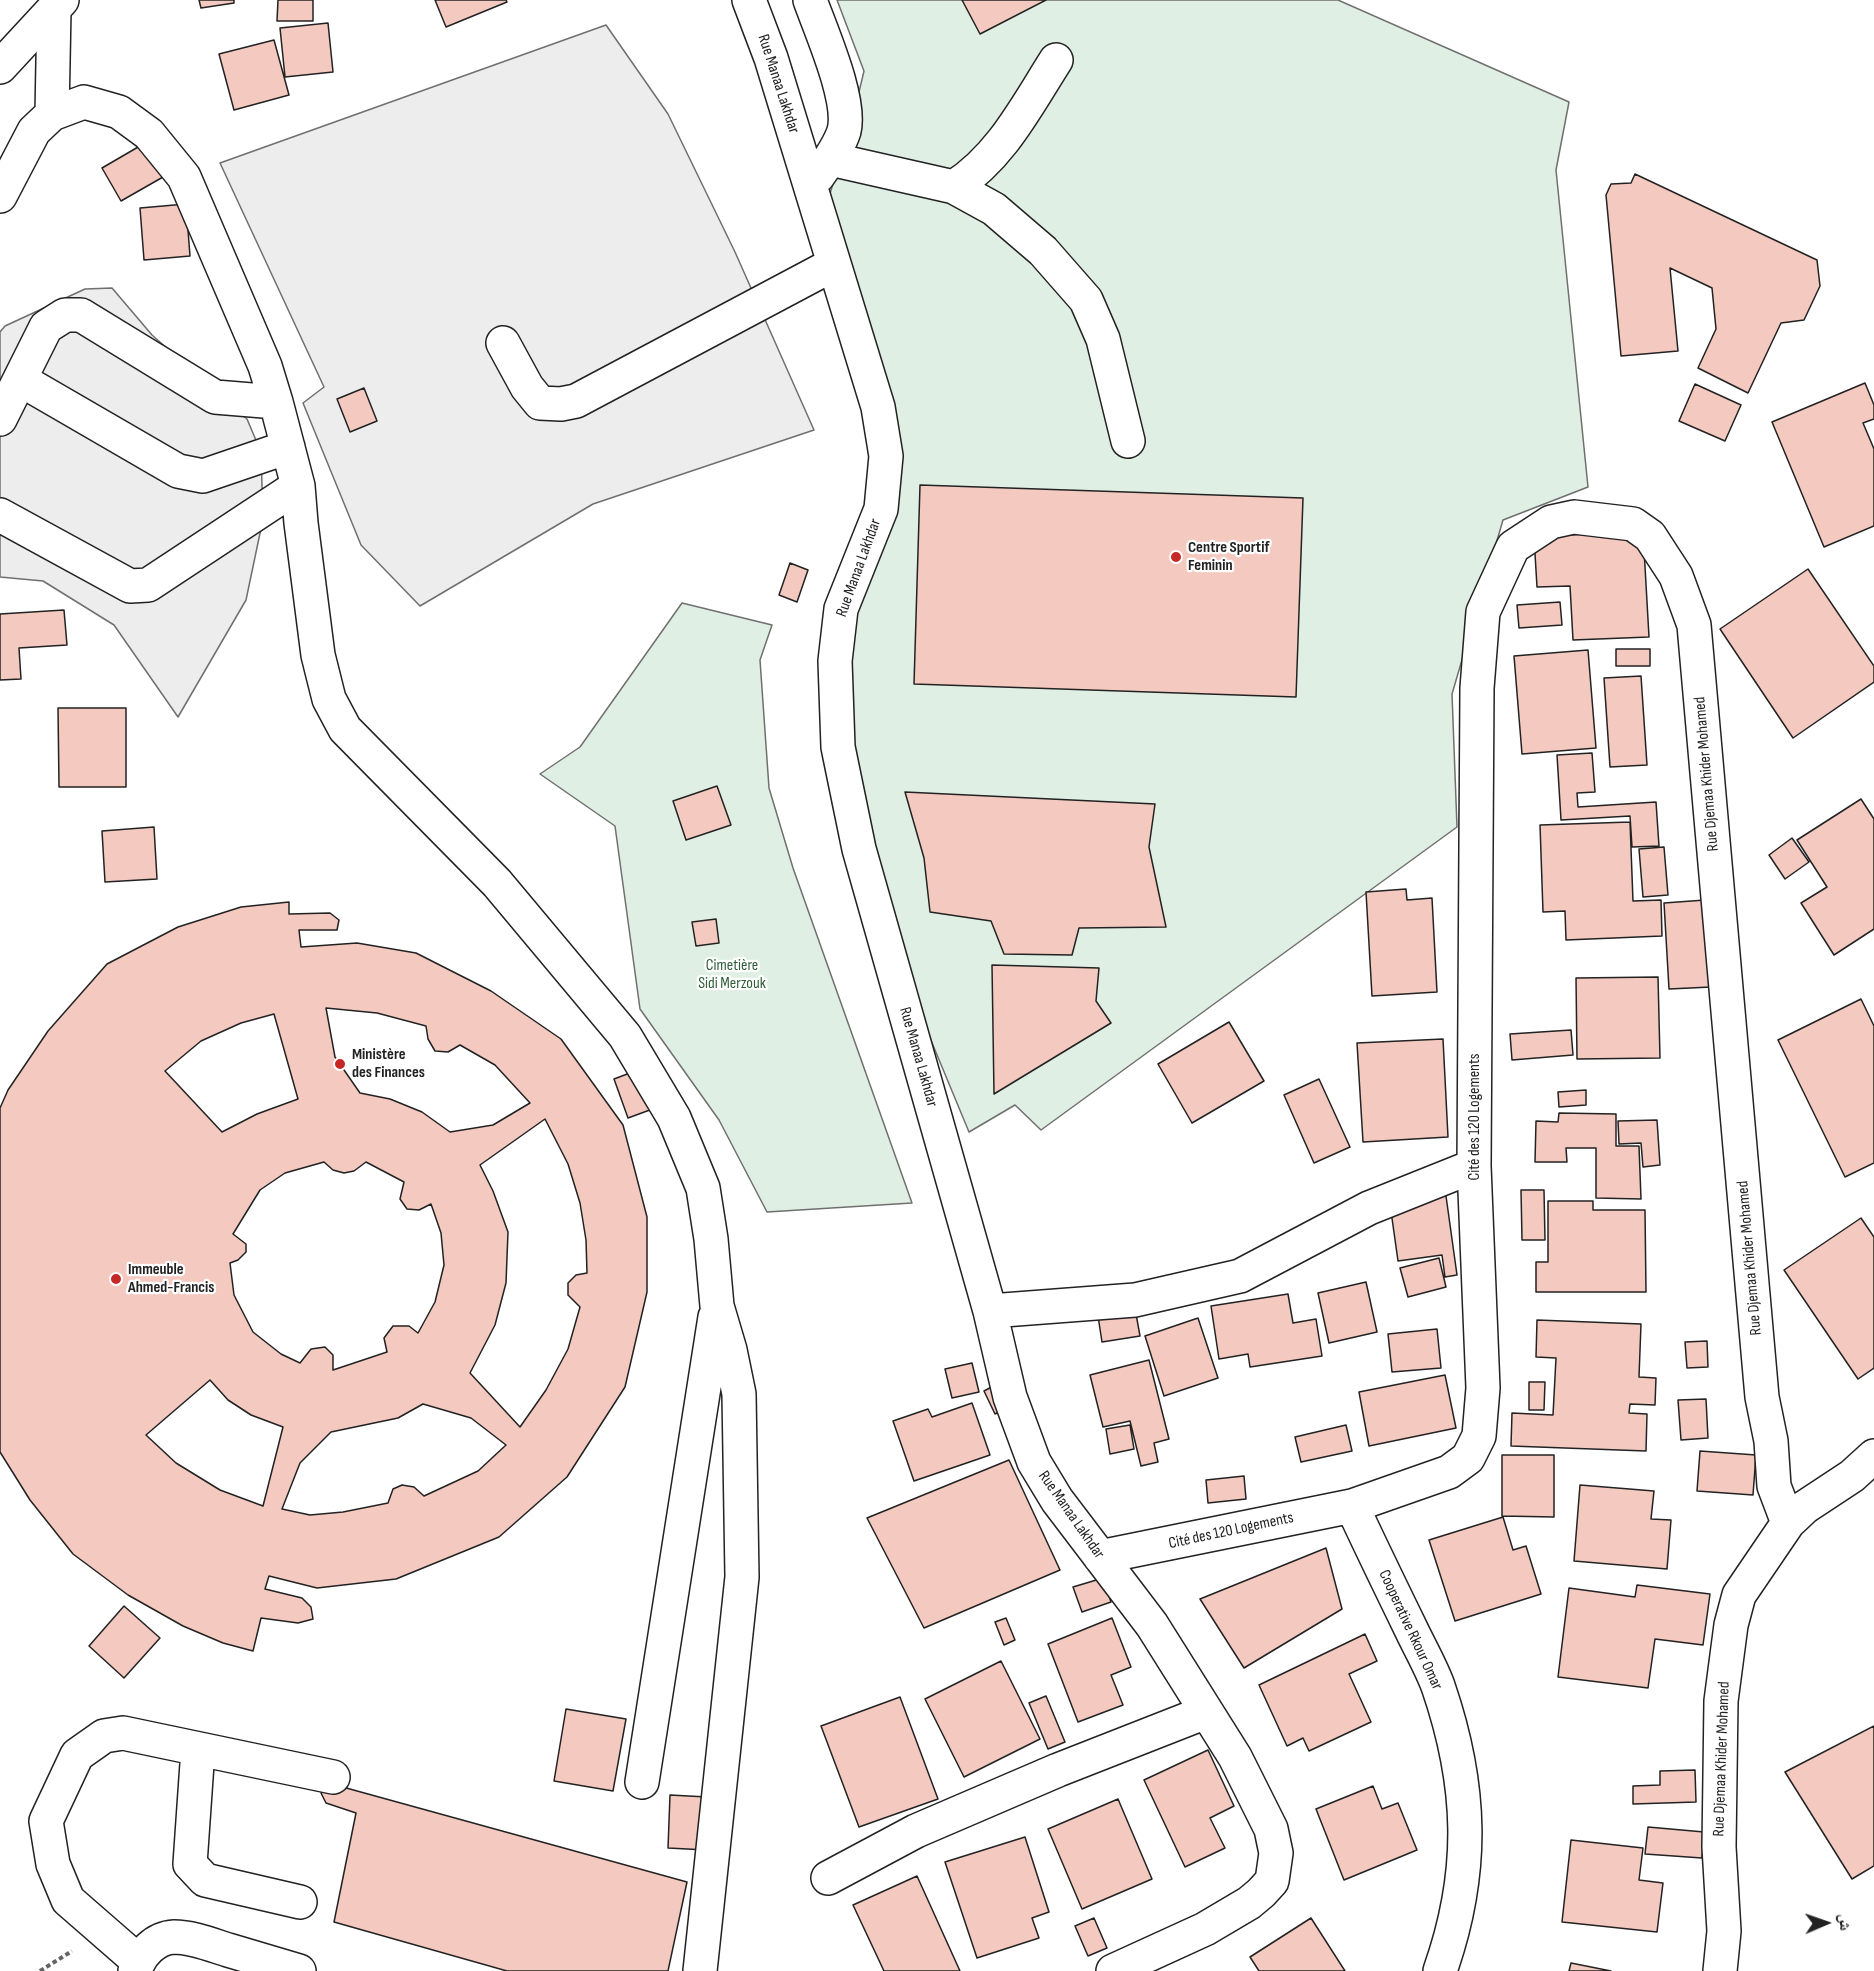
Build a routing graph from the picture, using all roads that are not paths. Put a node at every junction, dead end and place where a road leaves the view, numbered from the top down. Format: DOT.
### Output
graph roads {
  1 [pos="749,0"];
  2 [pos="810,0"];
  3 [pos="58,4"];
  4 [pos="1056,60"];
  5 [pos="0,67"];
  6 [pos="52,101"];
  7 [pos="830,159"];
  8 [pos="954,187"];
  9 [pos="811,188"];
  10 [pos="0,196"];
  11 [pos="834,264"];
  12 [pos="503,343"];
  13 [pos="21,380"];
  14 [pos="276,402"];
  15 [pos="0,419"];
  16 [pos="1128,441"];
  17 [pos="288,447"];
  18 [pos="298,486"];
  19 [pos="0,515"];
  20 [pos="1650,536"];
  21 [pos="1474,1166"];
  22 [pos="717,1306"];
  23 [pos="990,1311"];
  24 [pos="1874,1456"];
  25 [pos="1352,1506"];
  26 [pos="1788,1523"];
  27 [pos="1100,1557"];
  28 [pos="1206,1712"];
  29 [pos="198,1749"];
  30 [pos="333,1777"];
  31 [pos="642,1782"];
  32 [pos="828,1878"];
  33 [pos="300,1902"];
  34 [pos="137,1966"];
  35 [pos="299,1971"];
  36 [pos="700,1971"];
  37 [pos="1113,1971"];
  38 [pos="1440,1971"];
  39 [pos="1720,1971"];
  1 -- 9 [label="street, Rue Manaa Lakhdar"];
  2 -- 7 [label="street"];
  3 -- 5 [label="street"];
  3 -- 6 [label="street"];
  4 -- 8 [label="street"];
  6 -- 10 [label="street"];
  6 -- 14 [label="street"];
  7 -- 8 [label="street"];
  7 -- 9 [label="street"];
  8 -- 16 [label="street"];
  9 -- 11 [label="street, Rue Manaa Lakhdar"];
  11 -- 12 [label="street"];
  11 -- 23 [label="street, Rue Manaa Lakhdar"];
  13 -- 14 [label="street"];
  13 -- 15 [label="street"];
  13 -- 17 [label="street"];
  14 -- 17 [label="street"];
  17 -- 18 [label="street"];
  18 -- 19 [label="street"];
  18 -- 22 [label="street"];
  20 -- 21 [label="street, Cité des 120 Logements"];
  20 -- 26 [label="street, Rue Djemaa Khider Mohamed"];
  21 -- 23 [label="street"];
  21 -- 25 [label="street, Cité des 120 Logements"];
  22 -- 31 [label="street"];
  22 -- 36 [label="street"];
  23 -- 27 [label="street, Rue Manaa Lakhdar"];
  24 -- 26 [label="street"];
  25 -- 27 [label="street, Cité des 120 Logements"];
  25 -- 38 [label="street, Cooperative Rkour Omar"];
  26 -- 39 [label="street, Rue Djemaa Khider Mohamed"];
  27 -- 28 [label="street, Rue Manaa Lakhdar"];
  28 -- 32 [label="street"];
  28 -- 37 [label="street, Rue Manaa Lakhdar"];
  29 -- 30 [label="street"];
  29 -- 33 [label="street"];
  29 -- 34 [label="street"];
  34 -- 35 [label="street"];
}
